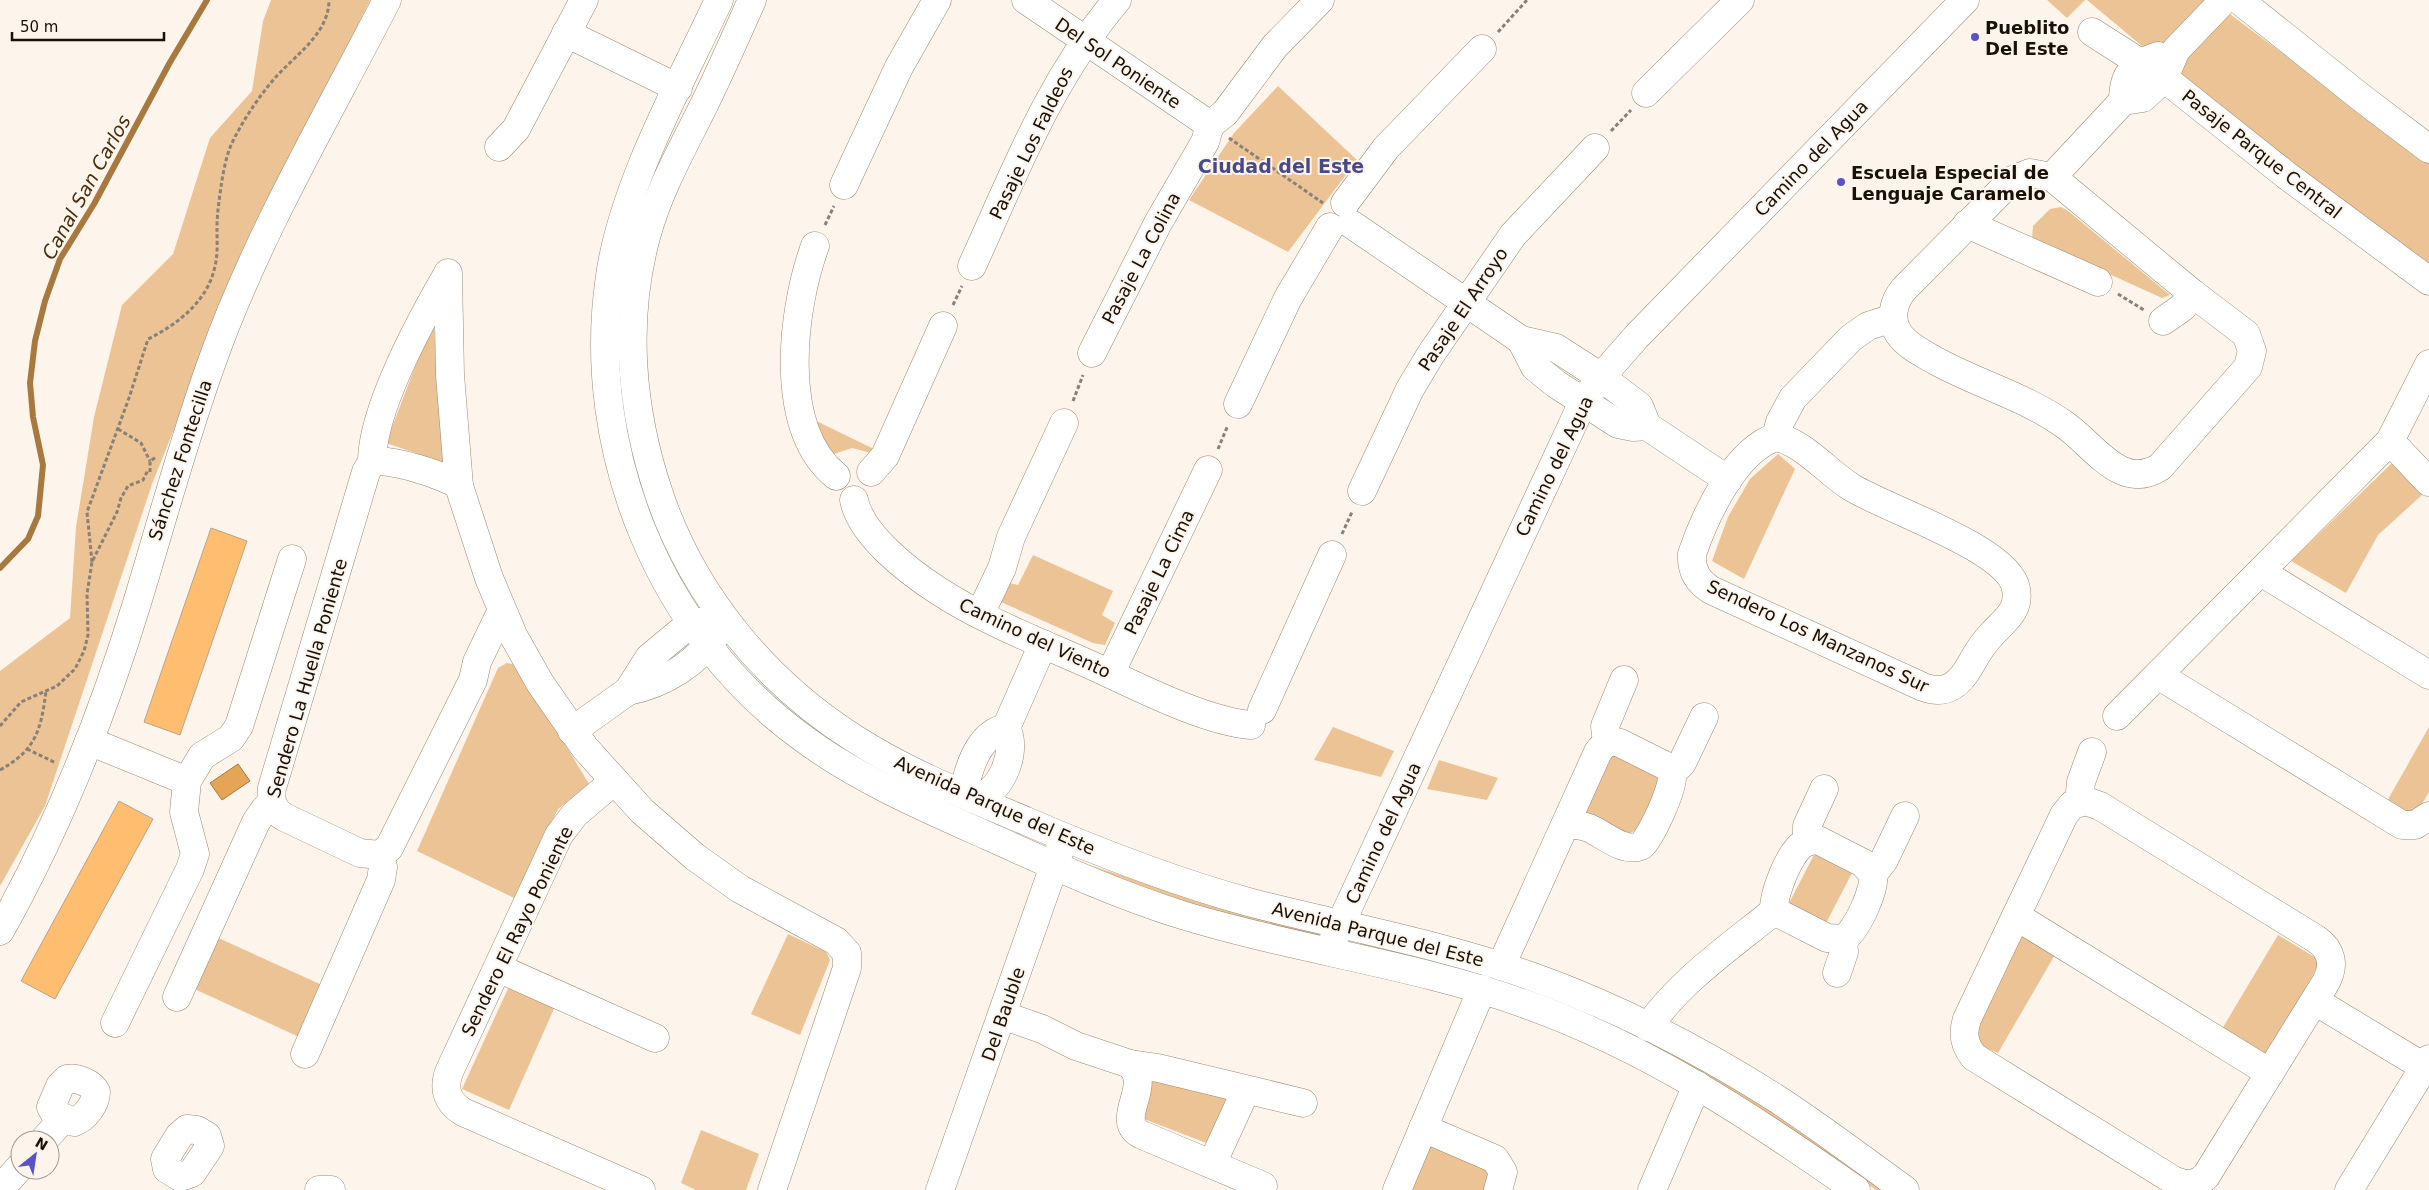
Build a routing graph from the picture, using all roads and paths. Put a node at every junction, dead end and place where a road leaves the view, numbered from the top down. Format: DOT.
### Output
graph roads {
  1 [pos="329,0"];
  2 [pos="387,0"];
  3 [pos="584,0"];
  4 [pos="719,0"];
  5 [pos="752,0"];
  6 [pos="937,0"];
  7 [pos="1026,0"];
  8 [pos="1117,0"];
  9 [pos="1320,0"];
  10 [pos="1527,0"];
  11 [pos="1740,0"];
  12 [pos="1964,0"];
  13 [pos="2224,0"];
  14 [pos="2239,0"];
  15 [pos="2092,32"];
  16 [pos="566,33"];
  17 [pos="1085,40"];
  18 [pos="1482,49"];
  19 [pos="2176,50"];
  20 [pos="2140,62"];
  21 [pos="2164,78"];
  22 [pos="678,88"];
  23 [pos="1646,93"];
  24 [pos="2123,101"];
  25 [pos="1210,125"];
  26 [pos="499,148"];
  27 [pos="1595,148"];
  28 [pos="2429,149"];
  29 [pos="2052,177"];
  30 [pos="844,185"];
  31 [pos="1338,215"];
  32 [pos="1967,224"];
  33 [pos="815,246"];
  34 [pos="972,266"];
  35 [pos="2429,281"];
  36 [pos="2098,282"];
  37 [pos="2192,293"];
  38 [pos="1467,302"];
  39 [pos="1893,318"];
  40 [pos="2163,321"];
  41 [pos="943,326"];
  42 [pos="1521,340"];
  43 [pos="1092,353"];
  44 [pos="2429,364"];
  45 [pos="1601,377"];
  46 [pos="1583,402"];
  47 [pos="1238,404"];
  48 [pos="1064,423"];
  49 [pos="1647,426"];
  50 [pos="118,429"];
  51 [pos="1776,437"];
  52 [pos="2390,441"];
  53 [pos="150,462"];
  54 [pos="372,462"];
  55 [pos="149,470"];
  56 [pos="1208,470"];
  57 [pos="872,472"];
  58 [pos="836,476"];
  59 [pos="1728,480"];
  60 [pos="2429,482"];
  61 [pos="459,486"];
  62 [pos="1362,491"];
  63 [pos="854,500"];
  64 [pos="1332,555"];
  65 [pos="292,559"];
  66 [pos="92,562"];
  67 [pos="2261,572"];
  68 [pos="502,610"];
  69 [pos="980,614"];
  70 [pos="726,619"];
  71 [pos="691,623"];
  72 [pos="1043,644"];
  73 [pos="708,647"];
  74 [pos="525,658"];
  75 [pos="1110,674"];
  76 [pos="2158,675"];
  77 [pos="2429,675"];
  78 [pos="473,680"];
  79 [pos="1624,680"];
  80 [pos="46,690"];
  81 [pos="628,691"];
  82 [pos="2117,716"];
  83 [pos="1704,717"];
  84 [pos="0,726"];
  85 [pos="572,731"];
  86 [pos="89,741"];
  87 [pos="1607,742"];
  88 [pos="27,749"];
  89 [pos="2092,752"];
  90 [pos="62,765"];
  91 [pos="0,770"];
  92 [pos="1672,773"];
  93 [pos="187,781"];
  94 [pos="614,781"];
  95 [pos="1824,789"];
  96 [pos="972,798"];
  97 [pos="2079,802"];
  98 [pos="272,804"];
  99 [pos="1905,816"];
  100 [pos="2429,816"];
  101 [pos="959,823"];
  102 [pos="1566,824"];
  103 [pos="1064,838"];
  104 [pos="1807,842"];
  105 [pos="379,855"];
  106 [pos="1054,866"];
  107 [pos="1873,874"];
  108 [pos="1774,911"];
  109 [pos="2016,916"];
  110 [pos="1342,923"];
  111 [pos="0,931"];
  112 [pos="1843,939"];
  113 [pos="1328,952"];
  114 [pos="1501,966"];
  115 [pos="498,968"];
  116 [pos="1837,974"];
  117 [pos="1482,989"];
  118 [pos="177,997"];
  119 [pos="2314,1001"];
  120 [pos="1002,1015"];
  121 [pos="115,1023"];
  122 [pos="1648,1027"];
  123 [pos="655,1038"];
  124 [pos="304,1054"];
  125 [pos="2427,1063"];
  126 [pos="1130,1064"];
  127 [pos="2270,1073"];
  128 [pos="1697,1085"];
  129 [pos="1246,1090"];
  130 [pos="1303,1103"];
  131 [pos="63,1119"];
  132 [pos="1423,1128"];
  133 [pos="53,1130"];
  134 [pos="1212,1164"];
  135 [pos="10,1178"];
  136 [pos="1264,1186"];
  137 [pos="0,1190"];
  138 [pos="319,1190"];
  139 [pos="331,1190"];
  140 [pos="641,1190"];
  141 [pos="772,1190"];
  142 [pos="940,1190"];
  143 [pos="1397,1190"];
  144 [pos="1498,1190"];
  145 [pos="1652,1190"];
  146 [pos="1856,1190"];
  147 [pos="1905,1190"];
  148 [pos="2349,1190"];
  1 -- 50 [label="path"];
  2 -- 86 [label="street, Sánchez Fontecilla"];
  3 -- 16 [label="street"];
  4 -- 22 [label="street, Avenida Parque del Este"];
  5 -- 70 [label="street, Avenida Parque del Este"];
  6 -- 30 [label="street"];
  7 -- 17 [label="street, Del Sol Poniente"];
  8 -- 17 [label="street, Pasaje Los Faldeos"];
  9 -- 25 [label="street, Pasaje La Colina"];
  10 -- 18 [label="path"];
  11 -- 23 [label="street"];
  12 -- 45 [label="street, Camino del Agua"];
  13 -- 19 [label="street"];
  14 -- 28 [label="street"];
  15 -- 20 [label="street, Pasaje Parque Central"];
  16 -- 22 [label="street"];
  16 -- 26 [label="street"];
  17 -- 25 [label="street, Del Sol Poniente"];
  17 -- 34 [label="street, Pasaje Los Faldeos"];
  18 -- 31 [label="street"];
  19 -- 20 [label="street"];
  19 -- 21 [label="street"];
  20 -- 21 [label="street, Pasaje Parque Central"];
  20 -- 24 [label="street"];
  21 -- 24 [label="street"];
  21 -- 35 [label="street, Pasaje Parque Central"];
  22 -- 71 [label="street, Avenida Parque del Este"];
  23 -- 27 [label="path"];
  24 -- 29 [label="street"];
  25 -- 31 [label="path"];
  25 -- 43 [label="street, Pasaje La Colina"];
  27 -- 38 [label="street, Pasaje El Arroyo"];
  29 -- 32 [label="street"];
  29 -- 37 [label="street"];
  30 -- 33 [label="path"];
  31 -- 38 [label="street"];
  31 -- 47 [label="street"];
  32 -- 36 [label="street"];
  32 -- 39 [label="street"];
  33 -- 58 [label="street"];
  34 -- 41 [label="path"];
  36 -- 40 [label="path"];
  37 -- 39 [label="street"];
  37 -- 40 [label="street"];
  38 -- 42 [label="street"];
  38 -- 62 [label="street, Pasaje El Arroyo"];
  39 -- 51 [label="street"];
  41 -- 57 [label="street"];
  42 -- 45 [label="street"];
  42 -- 46 [label="street"];
  43 -- 48 [label="path"];
  44 -- 52 [label="street"];
  45 -- 46 [label="street, Camino del Agua"];
  45 -- 49 [label="street"];
  46 -- 49 [label="street"];
  46 -- 110 [label="street, Camino del Agua"];
  47 -- 56 [label="path"];
  48 -- 69 [label="street"];
  49 -- 59 [label="street"];
  50 -- 53 [label="path"];
  50 -- 66 [label="path"];
  51 -- 59 [label="street"];
  51 -- 59 [label="street, Sendero Los Manzanos Sur"];
  52 -- 60 [label="street"];
  52 -- 67 [label="street"];
  54 -- 61 [label="street"];
  54 -- 61 [label="street, Sendero La Huella Poniente"];
  54 -- 98 [label="street, Sendero La Huella Poniente"];
  55 -- 66 [label="path"];
  56 -- 75 [label="street, Pasaje La Cima"];
  57 -- 58 [label="street"];
  57 -- 63 [label="street"];
  58 -- 63 [label="street"];
  61 -- 68 [label="street"];
  62 -- 64 [label="path"];
  63 -- 69 [label="street, Camino del Viento"];
  64 -- 75 [label="street, Camino del Viento"];
  65 -- 93 [label="street"];
  66 -- 80 [label="path"];
  67 -- 76 [label="street"];
  67 -- 77 [label="street"];
  68 -- 74 [label="street"];
  68 -- 78 [label="street"];
  69 -- 72 [label="street, Camino del Viento"];
  70 -- 71 [label="street"];
  70 -- 73 [label="street"];
  70 -- 96 [label="street, Avenida Parque del Este"];
  71 -- 73 [label="street, Avenida Parque del Este"];
  71 -- 81 [label="street"];
  72 -- 75 [label="street, Camino del Viento"];
  72 -- 96 [label="street"];
  73 -- 81 [label="street"];
  73 -- 101 [label="street, Avenida Parque del Este"];
  74 -- 78 [label="street"];
  74 -- 85 [label="street"];
  76 -- 82 [label="street"];
  76 -- 100 [label="street"];
  78 -- 105 [label="street"];
  79 -- 87 [label="street"];
  80 -- 84 [label="path"];
  80 -- 88 [label="path"];
  81 -- 85 [label="street"];
  83 -- 92 [label="street"];
  85 -- 94 [label="street"];
  86 -- 93 [label="street"];
  86 -- 111 [label="street, Sánchez Fontecilla"];
  87 -- 92 [label="street"];
  87 -- 102 [label="street"];
  88 -- 90 [label="path"];
  88 -- 91 [label="path"];
  89 -- 97 [label="street"];
  92 -- 102 [label="street"];
  93 -- 121 [label="street"];
  94 -- 115 [label="street, Sendero El Rayo Poniente"];
  94 -- 141 [label="street"];
  95 -- 104 [label="street"];
  96 -- 101 [label="street"];
  96 -- 103 [label="street, Avenida Parque del Este"];
  97 -- 109 [label="street"];
  97 -- 119 [label="street"];
  98 -- 105 [label="street"];
  98 -- 118 [label="street, Sendero La Huella Poniente"];
  99 -- 107 [label="street"];
  101 -- 106 [label="street, Avenida Parque del Este"];
  102 -- 114 [label="street"];
  103 -- 106 [label="street, Del Bauble"];
  103 -- 110 [label="street, Avenida Parque del Este"];
  104 -- 107 [label="street"];
  104 -- 108 [label="street"];
  105 -- 124 [label="street"];
  106 -- 113 [label="street, Avenida Parque del Este"];
  106 -- 120 [label="street, Del Bauble"];
  107 -- 112 [label="street"];
  108 -- 112 [label="street"];
  108 -- 122 [label="street"];
  109 -- 127 [label="street"];
  109 -- 127 [label="street"];
  110 -- 113 [label="street, Camino del Agua"];
  110 -- 114 [label="street, Avenida Parque del Este"];
  112 -- 116 [label="street"];
  113 -- 117 [label="street, Avenida Parque del Este"];
  114 -- 122 [label="street, Avenida Parque del Este"];
  115 -- 123 [label="street"];
  115 -- 140 [label="street, Sendero El Rayo Poniente"];
  117 -- 128 [label="street, Avenida Parque del Este"];
  117 -- 132 [label="street"];
  119 -- 125 [label="street"];
  119 -- 127 [label="street"];
  120 -- 126 [label="street"];
  120 -- 142 [label="street, Del Bauble"];
  122 -- 147 [label="street, Avenida Parque del Este"];
  125 -- 148 [label="street"];
  126 -- 129 [label="street"];
  126 -- 134 [label="street"];
  128 -- 145 [label="street"];
  128 -- 146 [label="street, Avenida Parque del Este"];
  129 -- 130 [label="street"];
  129 -- 134 [label="street"];
  131 -- 133 [label="street"];
  132 -- 143 [label="street"];
  132 -- 144 [label="street"];
  134 -- 136 [label="street"];
  135 -- 137 [label="street"];
  138 -- 139 [label="street"];
}
